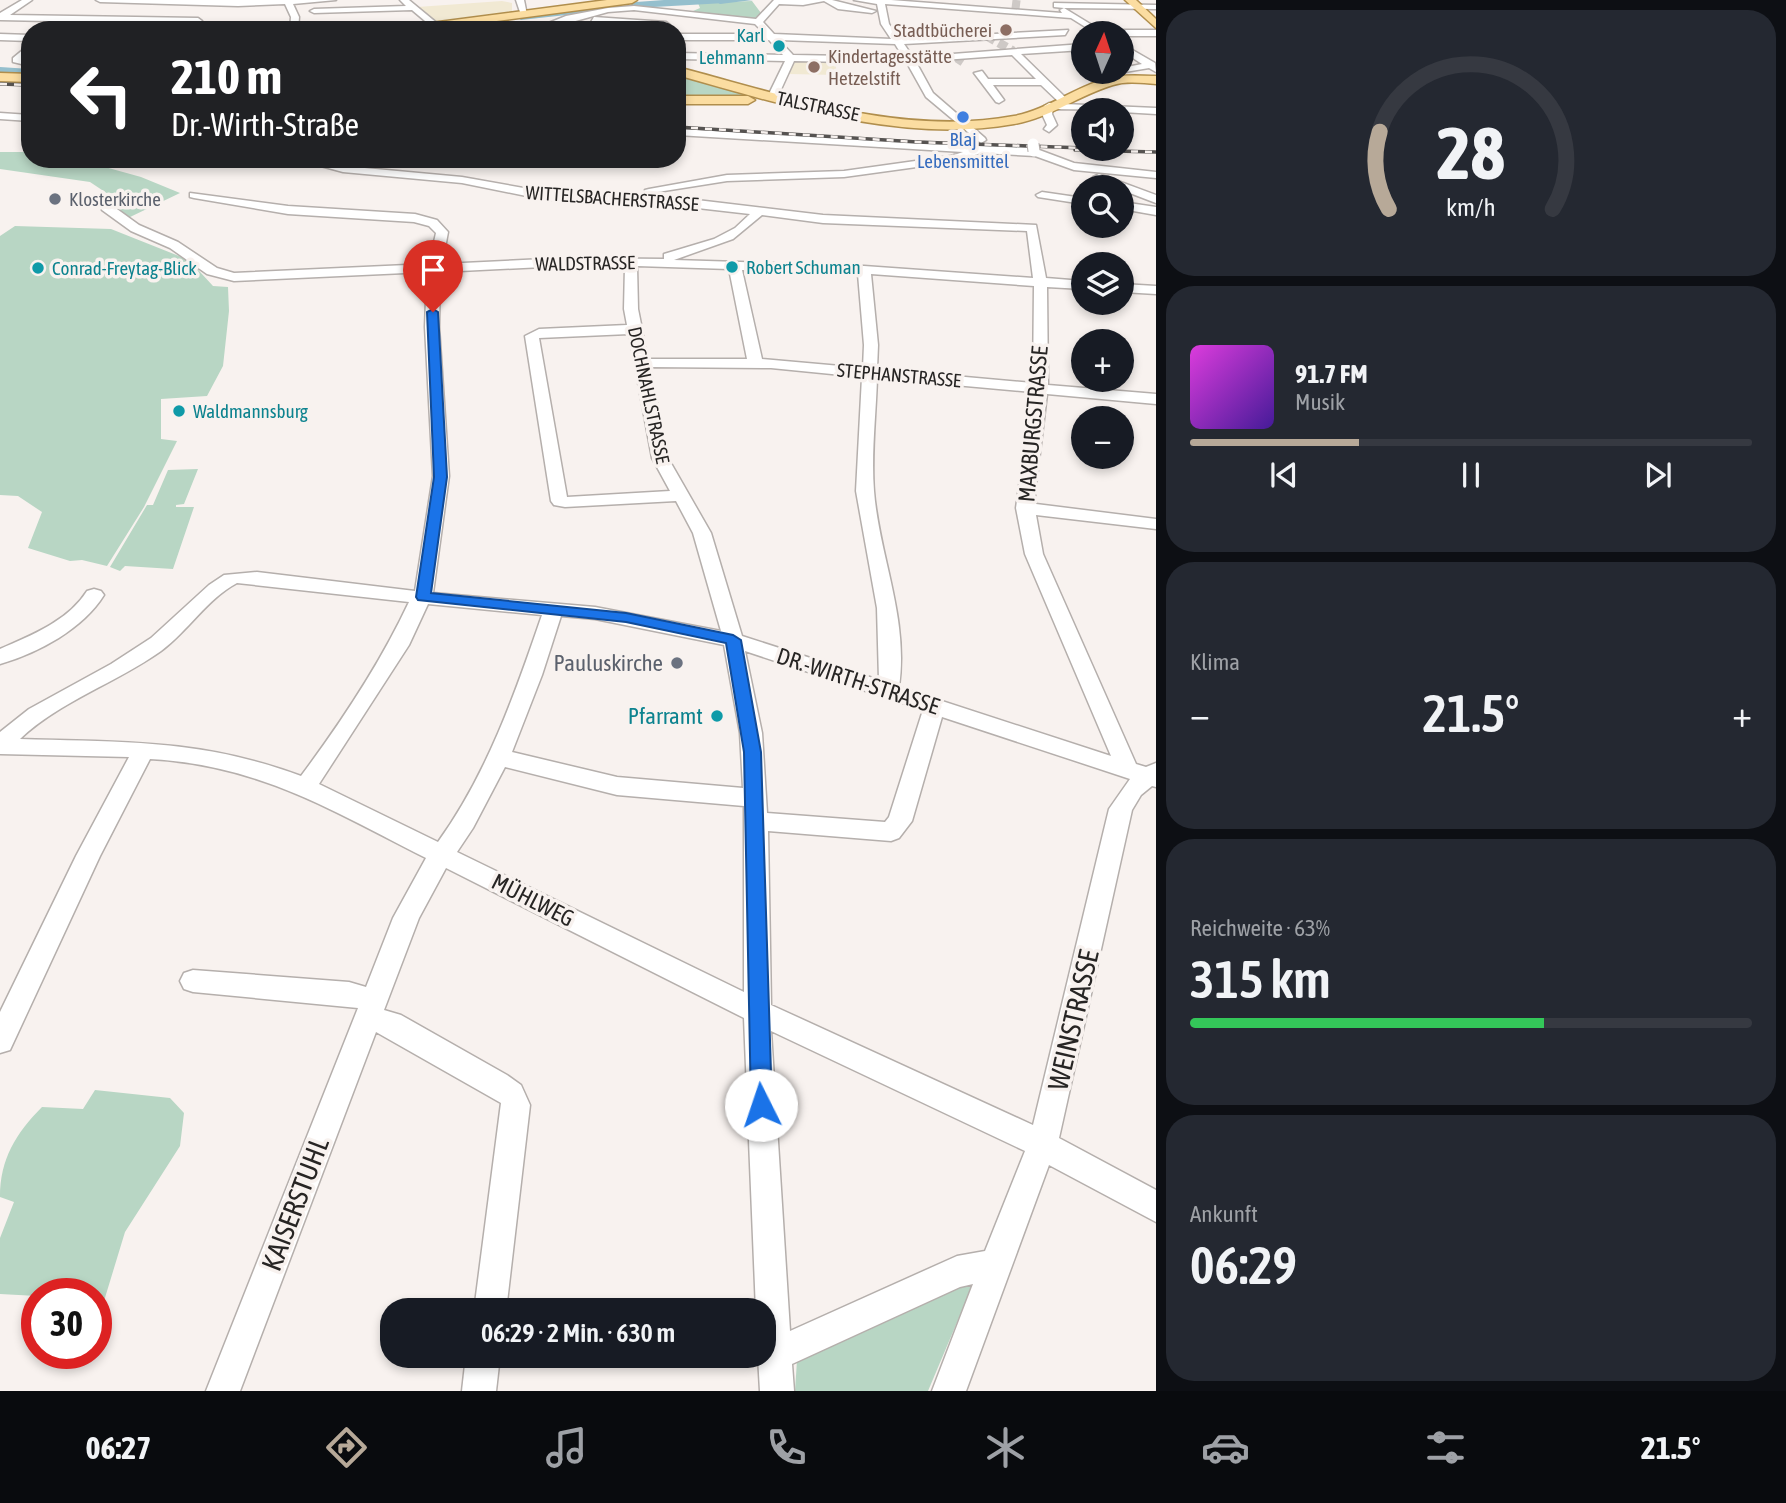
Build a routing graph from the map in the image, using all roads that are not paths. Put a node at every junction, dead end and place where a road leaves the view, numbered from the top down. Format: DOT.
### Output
graph roads {
  1 [pos="27,0"];
  2 [pos="100,0"];
  3 [pos="332,0"];
  4 [pos="404,0"];
  5 [pos="520,0"];
  6 [pos="632,0"];
  7 [pos="858,0"];
  8 [pos="1046,0"];
  9 [pos="819,2"];
  10 [pos="288,3"];
  11 [pos="843,3"];
  12 [pos="925,3"];
  13 [pos="1133,3"];
  14 [pos="217,4"];
  15 [pos="990,5"];
  16 [pos="1057,5"];
  17 [pos="696,6"];
  18 [pos="881,6"];
  19 [pos="936,6"];
  20 [pos="1019,7"];
  21 [pos="1156,7"];
  22 [pos="413,8"];
  23 [pos="294,12"];
  24 [pos="896,13"];
  25 [pos="684,14"];
  26 [pos="522,15"];
  27 [pos="1047,16"];
  28 [pos="1074,16"];
  29 [pos="0,17"];
  30 [pos="578,17"];
  31 [pos="932,17"];
  32 [pos="708,18"];
  33 [pos="771,20"];
  34 [pos="198,21"];
  35 [pos="294,21"];
  36 [pos="430,21"];
  37 [pos="463,21"];
  38 [pos="530,21"];
  39 [pos="566,21"];
  40 [pos="603,21"];
  41 [pos="673,21"];
  42 [pos="1082,21"];
  43 [pos="760,24"];
  44 [pos="1156,25"];
  45 [pos="784,26"];
  46 [pos="839,28"];
  47 [pos="1018,28"];
  48 [pos="929,31"];
  49 [pos="890,32"];
  50 [pos="1134,33"];
  51 [pos="1156,33"];
  52 [pos="0,37"];
  53 [pos="686,37"];
  54 [pos="710,37"];
  55 [pos="797,37"];
  56 [pos="21,38"];
  57 [pos="839,39"];
  58 [pos="935,40"];
  59 [pos="898,42"];
  60 [pos="1071,48"];
  61 [pos="1054,49"];
  62 [pos="839,51"];
  63 [pos="1013,52"];
  64 [pos="1134,54"];
  65 [pos="686,56"];
  66 [pos="711,56"];
  67 [pos="791,58"];
  68 [pos="958,59"];
  69 [pos="910,60"];
  70 [pos="1153,66"];
  71 [pos="1134,70"];
  72 [pos="1010,72"];
  73 [pos="686,74"];
  74 [pos="1134,76"];
  75 [pos="0,77"];
  76 [pos="21,78"];
  77 [pos="1156,80"];
  78 [pos="987,82"];
  79 [pos="1018,82"];
  80 [pos="1042,82"];
  81 [pos="1105,84"];
  82 [pos="760,97"];
  83 [pos="686,100"];
  84 [pos="999,100"];
  85 [pos="1156,111"];
  86 [pos="1054,112"];
  87 [pos="1028,115"];
  88 [pos="0,116"];
  89 [pos="21,117"];
  90 [pos="961,124"];
  91 [pos="686,132"];
  92 [pos="979,145"];
  93 [pos="1035,149"];
  94 [pos="1065,163"];
  95 [pos="339,168"];
  96 [pos="1156,175"];
  97 [pos="194,195"];
  98 [pos="1042,195"];
  99 [pos="610,196"];
  100 [pos="1071,199"];
  101 [pos="1156,199"];
  102 [pos="106,207"];
  103 [pos="1134,208"];
  104 [pos="758,211"];
  105 [pos="1156,211"];
  106 [pos="1032,228"];
  107 [pos="631,262"];
  108 [pos="656,262"];
  109 [pos="735,265"];
  110 [pos="434,269"];
  111 [pos="864,270"];
  112 [pos="1040,283"];
  113 [pos="1071,284"];
  114 [pos="1134,289"];
  115 [pos="1156,290"];
  116 [pos="635,329"];
  117 [pos="642,363"];
  118 [pos="755,363"];
  119 [pos="870,372"];
  120 [pos="1039,387"];
  121 [pos="1156,399"];
  122 [pos="680,495"];
  123 [pos="1025,509"];
  124 [pos="1156,524"];
  125 [pos="94,594"];
  126 [pos="423,597"];
  127 [pos="553,610"];
  128 [pos="733,640"];
  129 [pos="0,657"];
  130 [pos="888,690"];
  131 [pos="936,706"];
  132 [pos="0,746"];
  133 [pos="143,751"];
  134 [pos="499,757"];
  135 [pos="1146,774"];
  136 [pos="305,787"];
  137 [pos="756,809"];
  138 [pos="442,855"];
  139 [pos="193,981"];
  140 [pos="370,1008"];
  141 [pos="758,1012"];
  142 [pos="0,1041"];
  143 [pos="1042,1145"];
  144 [pos="1156,1207"];
  145 [pos="993,1267"];
  146 [pos="492,1298"];
  147 [pos="777,1354"];
  148 [pos="482,1368"];
  149 [pos="223,1391"];
  150 [pos="479,1391"];
  151 [pos="777,1391"];
  152 [pos="949,1391"];
  1 -- 29 [label="street"];
  2 -- 14 [label="street"];
  3 -- 10 [label="street"];
  4 -- 22 [label="street"];
  5 -- 26 [label="street"];
  6 -- 26 [label="main road"];
  7 -- 18 [label="street"];
  8 -- 16 [label="street"];
  9 -- 11 [label="street"];
  9 -- 33 [label="street"];
  10 -- 14 [label="street"];
  10 -- 23 [label="street"];
  11 -- 18 [label="street"];
  12 -- 18 [label="street"];
  12 -- 19 [label="street"];
  13 -- 16 [label="street"];
  13 -- 21 [label="street"];
  13 -- 44 [label="main road"];
  14 -- 34 [label="street"];
  15 -- 19 [label="street"];
  15 -- 20 [label="street"];
  16 -- 20 [label="street"];
  16 -- 28 [label="street"];
  17 -- 25 [label="street"];
  18 -- 24 [label="street"];
  18 -- 49 [label="street"];
  19 -- 31 [label="street"];
  20 -- 27 [label="street"];
  20 -- 47 [label="street"];
  22 -- 23 [label="street"];
  22 -- 36 [label="street"];
  23 -- 35 [label="street"];
  25 -- 30 [label="street"];
  25 -- 32 [label="street"];
  25 -- 41 [label="street"];
  26 -- 37 [label="main road"];
  26 -- 38 [label="street"];
  27 -- 28 [label="street"];
  27 -- 47 [label="street"];
  28 -- 42 [label="street"];
  29 -- 34 [label="street"];
  30 -- 39 [label="street"];
  30 -- 40 [label="street"];
  32 -- 43 [label="street"];
  32 -- 54 [label="street"];
  33 -- 43 [label="street"];
  33 -- 43 [label="street"];
  33 -- 54 [label="street"];
  33 -- 55 [label="street"];
  33 -- 67 [label="street"];
  45 -- 55 [label="street"];
  46 -- 49 [label="street"];
  47 -- 58 [label="street"];
  47 -- 61 [label="street"];
  48 -- 58 [label="street"];
  49 -- 59 [label="street"];
  50 -- 51 [label="street"];
  52 -- 56 [label="street"];
  53 -- 54 [label="street"];
  54 -- 66 [label="street"];
  55 -- 57 [label="street"];
  57 -- 59 [label="street"];
  57 -- 62 [label="street"];
  58 -- 59 [label="street"];
  59 -- 69 [label="street"];
  60 -- 61 [label="street"];
  61 -- 63 [label="street"];
  63 -- 68 [label="street"];
  63 -- 80 [label="street"];
  64 -- 70 [label="street"];
  65 -- 66 [label="street"];
  66 -- 67 [label="street"];
  67 -- 69 [label="street"];
  67 -- 82 [label="street"];
  68 -- 69 [label="street"];
  68 -- 78 [label="street"];
  69 -- 90 [label="street"];
  70 -- 71 [label="street"];
  72 -- 79 [label="street"];
  73 -- 82 [label="main road, TALSTRASSE"];
  74 -- 77 [label="main road, TALSTRASSE"];
  75 -- 76 [label="main road"];
  78 -- 79 [label="street"];
  78 -- 84 [label="street"];
  79 -- 80 [label="street"];
  80 -- 86 [label="street"];
  81 -- 86 [label="main road, TALSTRASSE"];
  82 -- 83 [label="main road"];
  82 -- 90 [label="main road, TALSTRASSE"];
  85 -- 86 [label="street"];
  86 -- 87 [label="main road, TALSTRASSE"];
  86 -- 87 [label="street"];
  86 -- 93 [label="street"];
  87 -- 90 [label="main road, TALSTRASSE"];
  88 -- 89 [label="street"];
  90 -- 92 [label="street"];
  91 -- 92 [label="street"];
  92 -- 93 [label="street"];
  92 -- 99 [label="street"];
  93 -- 94 [label="street"];
  94 -- 96 [label="street"];
  94 -- 101 [label="street"];
  95 -- 99 [label="street, WITTELSBACHERSTRASSE"];
  97 -- 110 [label="street"];
  98 -- 100 [label="street"];
  99 -- 104 [label="street, WITTELSBACHERSTRASSE"];
  102 -- 110 [label="street, WALDSTRASSE"];
  103 -- 105 [label="street"];
  104 -- 106 [label="street, WITTELSBACHERSTRASSE"];
  104 -- 108 [label="street, WITTELSBACHERSTRASSE"];
  106 -- 112 [label="street, MAXBURGSTRASSE"];
  107 -- 108 [label="street, WALDSTRASSE"];
  107 -- 110 [label="street, WALDSTRASSE"];
  107 -- 116 [label="street, DOCHNAHLSTRASSE"];
  108 -- 109 [label="street, WALDSTRASSE"];
  109 -- 111 [label="street, WALDSTRASSE"];
  109 -- 118 [label="street"];
  110 -- 126 [label="street"];
  111 -- 112 [label="street, WALDSTRASSE"];
  111 -- 119 [label="street"];
  112 -- 113 [label="street, WALDSTRASSE"];
  112 -- 120 [label="street, MAXBURGSTRASSE"];
  114 -- 115 [label="street"];
  116 -- 117 [label="street, DOCHNAHLSTRASSE"];
  116 -- 122 [label="street"];
  117 -- 118 [label="street, STEPHANSTRASSE"];
  117 -- 122 [label="street, DOCHNAHLSTRASSE"];
  118 -- 119 [label="street, STEPHANSTRASSE"];
  119 -- 120 [label="street, STEPHANSTRASSE"];
  119 -- 130 [label="street"];
  120 -- 121 [label="street, STEPHANSTRASSE"];
  120 -- 123 [label="street, MAXBURGSTRASSE"];
  122 -- 128 [label="street, DOCHNAHLSTRASSE"];
  123 -- 124 [label="street"];
  123 -- 135 [label="street, MAXBURGSTRASSE"];
  125 -- 129 [label="street"];
  126 -- 127 [label="street, DR.-WIRTH-STRASSE"];
  126 -- 132 [label="street, DR.-WIRTH-STRASSE"];
  126 -- 136 [label="street"];
  127 -- 128 [label="street, DR.-WIRTH-STRASSE"];
  127 -- 134 [label="street, KAISERSTUHL"];
  128 -- 130 [label="street, DR.-WIRTH-STRASSE"];
  128 -- 137 [label="street, DOCHNAHLSTRASSE"];
  130 -- 131 [label="street, DR.-WIRTH-STRASSE"];
  131 -- 135 [label="street, DR.-WIRTH-STRASSE"];
  131 -- 137 [label="street"];
  132 -- 133 [label="street, MÜHLWEG"];
  133 -- 136 [label="street, MÜHLWEG"];
  133 -- 142 [label="street"];
  134 -- 137 [label="street"];
  134 -- 138 [label="street, KAISERSTUHL"];
  135 -- 143 [label="street, WEINSTRASSE"];
  136 -- 138 [label="street, MÜHLWEG"];
  137 -- 141 [label="street, DOCHNAHLSTRASSE"];
  138 -- 140 [label="street, KAISERSTUHL"];
  138 -- 141 [label="street, MÜHLWEG"];
  139 -- 140 [label="street"];
  140 -- 146 [label="street"];
  140 -- 149 [label="street, KAISERSTUHL"];
  141 -- 143 [label="street, MÜHLWEG"];
  141 -- 147 [label="street, DOCHNAHLSTRASSE"];
  143 -- 144 [label="street, MÜHLWEG"];
  143 -- 145 [label="street, WEINSTRASSE"];
  145 -- 147 [label="street"];
  145 -- 152 [label="street, WEINSTRASSE"];
  147 -- 151 [label="street"];
  148 -- 150 [label="street"];
}
